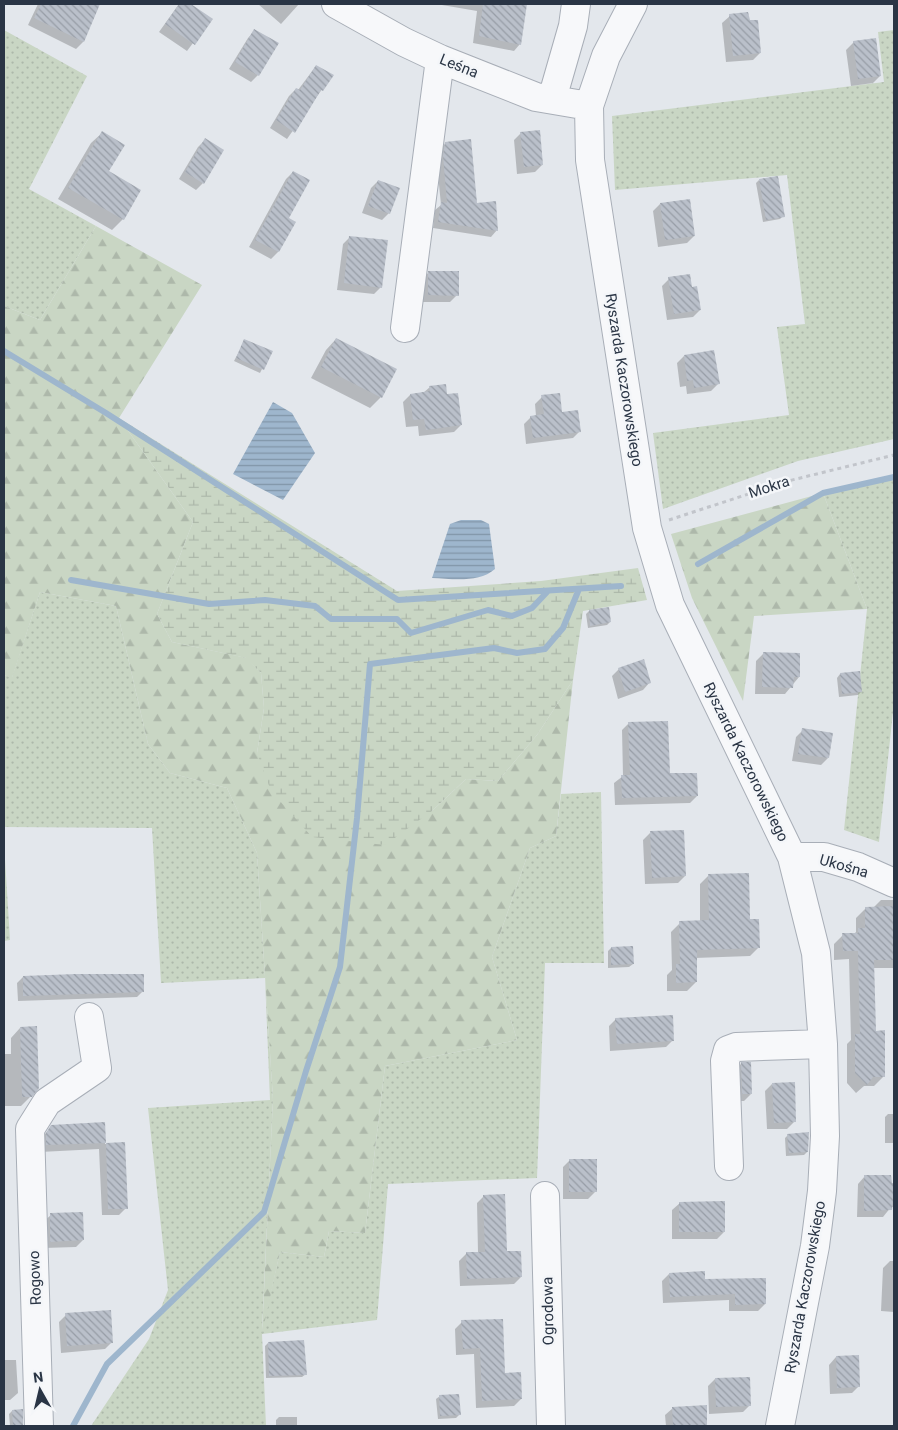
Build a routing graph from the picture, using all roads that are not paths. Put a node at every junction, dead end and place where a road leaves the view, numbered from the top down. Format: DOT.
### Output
graph roads {
  1 [pos="336,4"];
  2 [pos="576,4"];
  3 [pos="633,4"];
  4 [pos="440,59"];
  5 [pos="552,99"];
  6 [pos="589,106"];
  7 [pos="405,328"];
  8 [pos="792,857"];
  9 [pos="894,883"];
  10 [pos="89,1018"];
  11 [pos="823,1044"];
  12 [pos="729,1166"];
  13 [pos="545,1196"];
  14 [pos="40,1426"];
  15 [pos="551,1426"];
  16 [pos="780,1426"];
  1 -- 4 [label="street, Leśna"];
  2 -- 5 [label="street"];
  3 -- 6 [label="street, Ryszarda Kaczorowskiego"];
  4 -- 5 [label="street, Leśna"];
  4 -- 7 [label="street"];
  5 -- 6 [label="street, Leśna"];
  6 -- 8 [label="street, Ryszarda Kaczorowskiego"];
  8 -- 9 [label="street, Ukośna"];
  8 -- 11 [label="street, Ryszarda Kaczorowskiego"];
  10 -- 14 [label="street, Rogowo"];
  11 -- 12 [label="street"];
  11 -- 16 [label="street, Ryszarda Kaczorowskiego"];
  13 -- 15 [label="street, Ogrodowa"];
}
